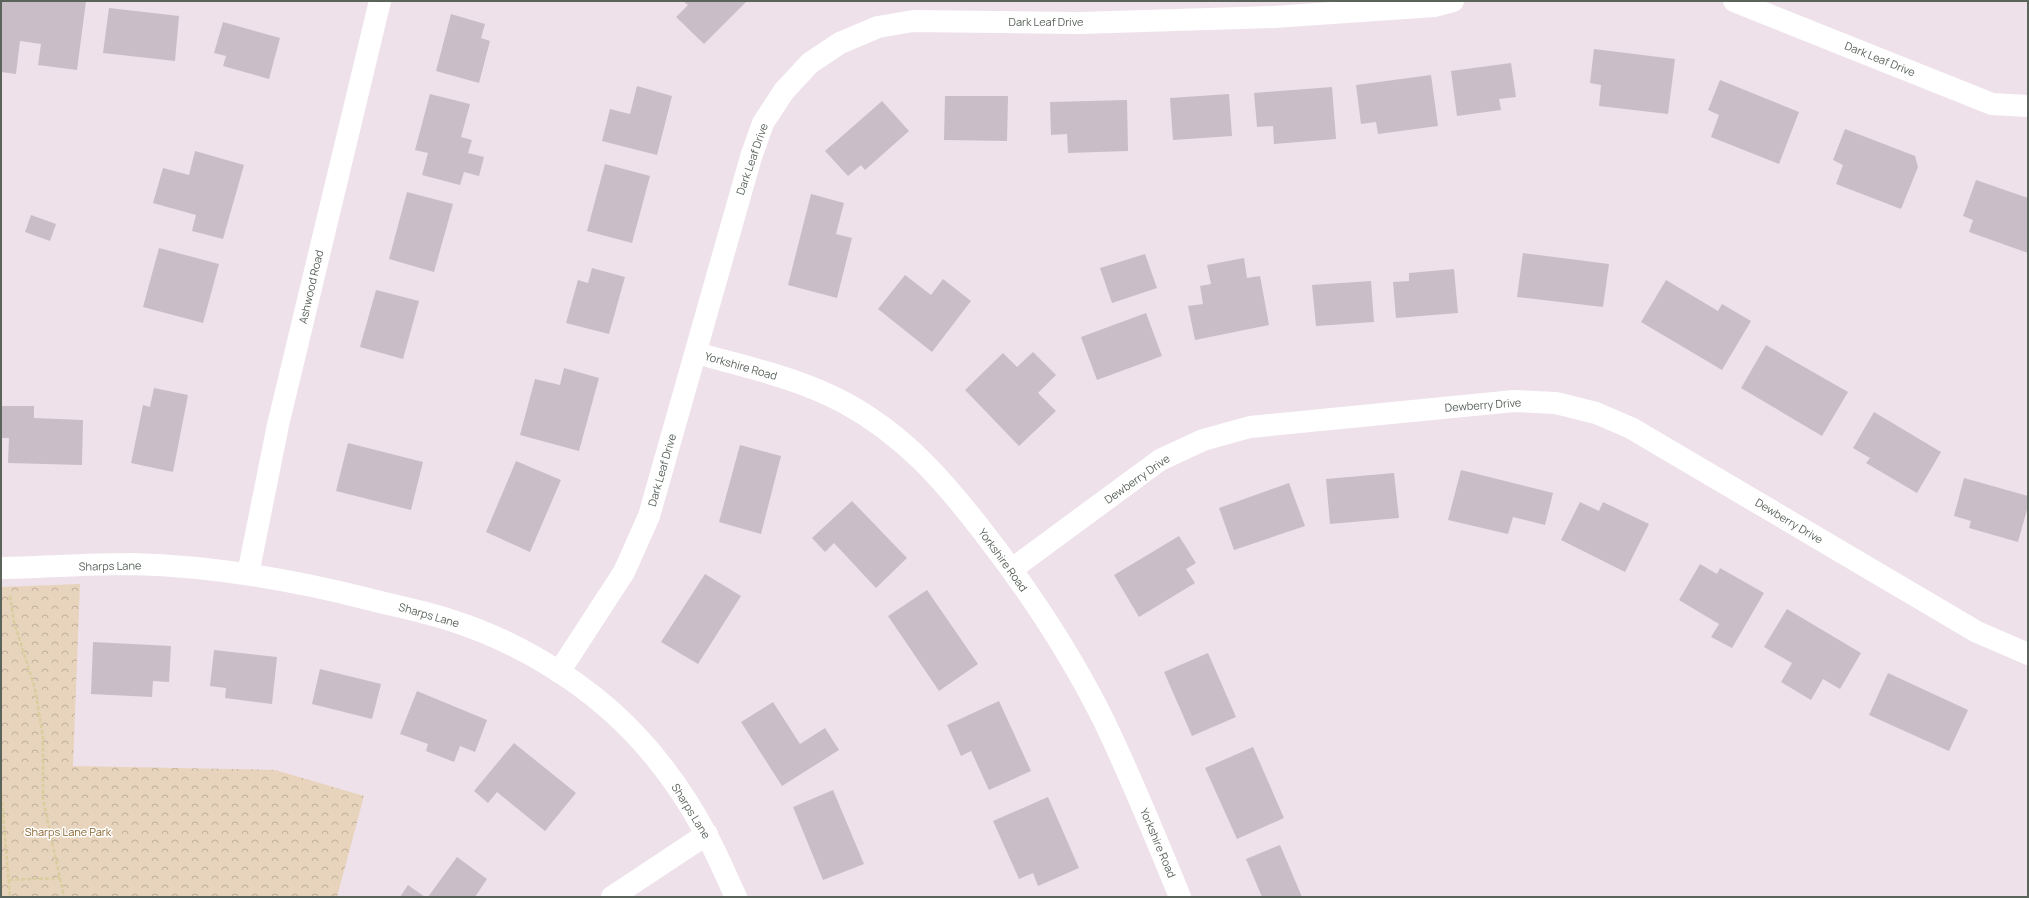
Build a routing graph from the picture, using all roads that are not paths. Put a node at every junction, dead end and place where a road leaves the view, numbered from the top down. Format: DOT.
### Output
graph roads {
  1 [pos="380,1"];
  2 [pos="1734,1"];
  3 [pos="1440,3"];
  4 [pos="2028,106"];
  5 [pos="696,353"];
  6 [pos="4,568"];
  7 [pos="1012,569"];
  8 [pos="248,574"];
  9 [pos="2028,654"];
  10 [pos="559,672"];
  11 [pos="707,834"];
  12 [pos="612,897"];
  13 [pos="736,897"];
  14 [pos="1180,897"];
  1 -- 8 [label="street, Ashwood Road"];
  2 -- 4 [label="street, Dark Leaf Drive"];
  3 -- 5 [label="street, Dark Leaf Drive"];
  5 -- 7 [label="street, Yorkshire Road"];
  5 -- 10 [label="street, Dark Leaf Drive"];
  6 -- 8 [label="street, Sharps Lane"];
  7 -- 9 [label="street, Dewberry Drive"];
  7 -- 14 [label="street, Yorkshire Road"];
  8 -- 10 [label="street, Sharps Lane"];
  10 -- 11 [label="street, Sharps Lane"];
  11 -- 12 [label="street"];
  11 -- 13 [label="street, Sharps Lane"];
}
